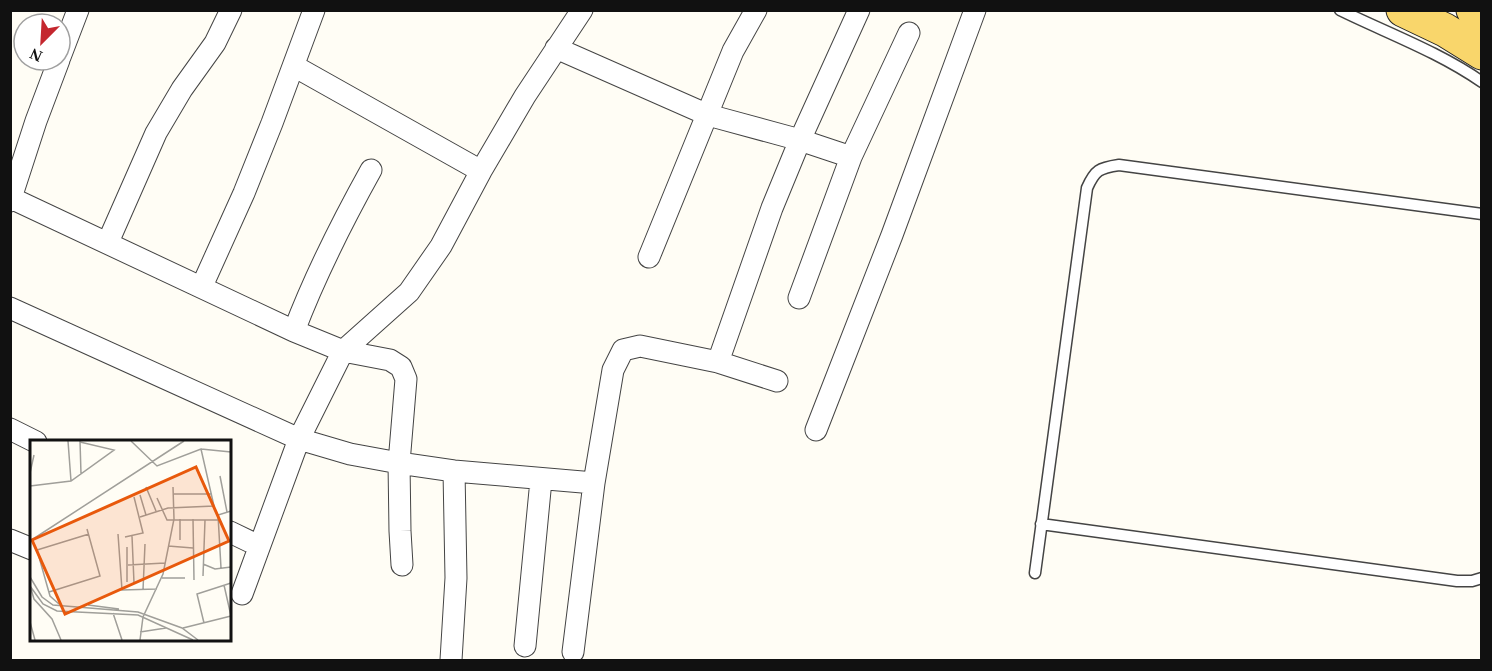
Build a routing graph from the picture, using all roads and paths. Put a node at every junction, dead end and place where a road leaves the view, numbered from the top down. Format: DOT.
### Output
graph roads {
  1 [pos="78,10"];
  2 [pos="231,10"];
  3 [pos="314,10"];
  4 [pos="582,10"];
  5 [pos="756,10"];
  6 [pos="860,10"];
  7 [pos="975,10"];
  8 [pos="1340,10"];
  9 [pos="1403,10"];
  10 [pos="1473,10"];
  11 [pos="1482,16"];
  12 [pos="72,25"];
  13 [pos="909,33"];
  14 [pos="556,48"];
  15 [pos="1482,53"];
  16 [pos="294,66"];
  17 [pos="55,72"];
  18 [pos="1482,82"];
  19 [pos="708,115"];
  20 [pos="801,140"];
  21 [pos="851,157"];
  22 [pos="371,170"];
  23 [pos="481,171"];
  24 [pos="11,199"];
  25 [pos="1482,214"];
  26 [pos="108,242"];
  27 [pos="649,257"];
  28 [pos="202,286"];
  29 [pos="799,298"];
  30 [pos="10,308"];
  31 [pos="294,331"];
  32 [pos="344,351"];
  33 [pos="717,362"];
  34 [pos="777,381"];
  35 [pos="10,429"];
  36 [pos="816,430"];
  37 [pos="299,439"];
  38 [pos="34,440"];
  39 [pos="399,463"];
  40 [pos="454,471"];
  41 [pos="541,480"];
  42 [pos="594,483"];
  43 [pos="1041,524"];
  44 [pos="231,532"];
  45 [pos="10,540"];
  46 [pos="259,546"];
  47 [pos="30,548"];
  48 [pos="402,565"];
  49 [pos="1035,573"];
  50 [pos="1482,578"];
  51 [pos="242,594"];
  52 [pos="525,646"];
  53 [pos="573,652"];
  54 [pos="452,660"];
  1 -- 12 [label="street"];
  2 -- 26 [label="street"];
  3 -- 16 [label="street"];
  4 -- 14 [label="street"];
  5 -- 19 [label="street"];
  6 -- 20 [label="street"];
  7 -- 36 [label="street"];
  8 -- 18 [label="lane"];
  9 -- 15 [label="main road"];
  10 -- 11 [label="main road"];
  13 -- 21 [label="street"];
  14 -- 19 [label="street"];
  14 -- 23 [label="street"];
  16 -- 23 [label="street"];
  16 -- 28 [label="street"];
  17 -- 24 [label="street"];
  19 -- 20 [label="street"];
  19 -- 27 [label="street"];
  20 -- 21 [label="street"];
  20 -- 33 [label="street"];
  21 -- 29 [label="street"];
  22 -- 31 [label="street"];
  23 -- 32 [label="street"];
  24 -- 26 [label="street"];
  25 -- 43 [label="lane"];
  26 -- 28 [label="street"];
  28 -- 31 [label="street"];
  30 -- 37 [label="street"];
  31 -- 32 [label="street"];
  32 -- 37 [label="street"];
  32 -- 39 [label="street"];
  33 -- 34 [label="street"];
  33 -- 42 [label="street"];
  35 -- 38 [label="street"];
  37 -- 39 [label="street"];
  37 -- 46 [label="street"];
  39 -- 40 [label="street"];
  39 -- 48 [label="street"];
  40 -- 41 [label="street"];
  40 -- 54 [label="street"];
  41 -- 42 [label="street"];
  41 -- 52 [label="street"];
  42 -- 53 [label="street"];
  43 -- 49 [label="lane"];
  43 -- 50 [label="lane"];
  44 -- 46 [label="street"];
  45 -- 47 [label="street"];
  46 -- 51 [label="street"];
}
